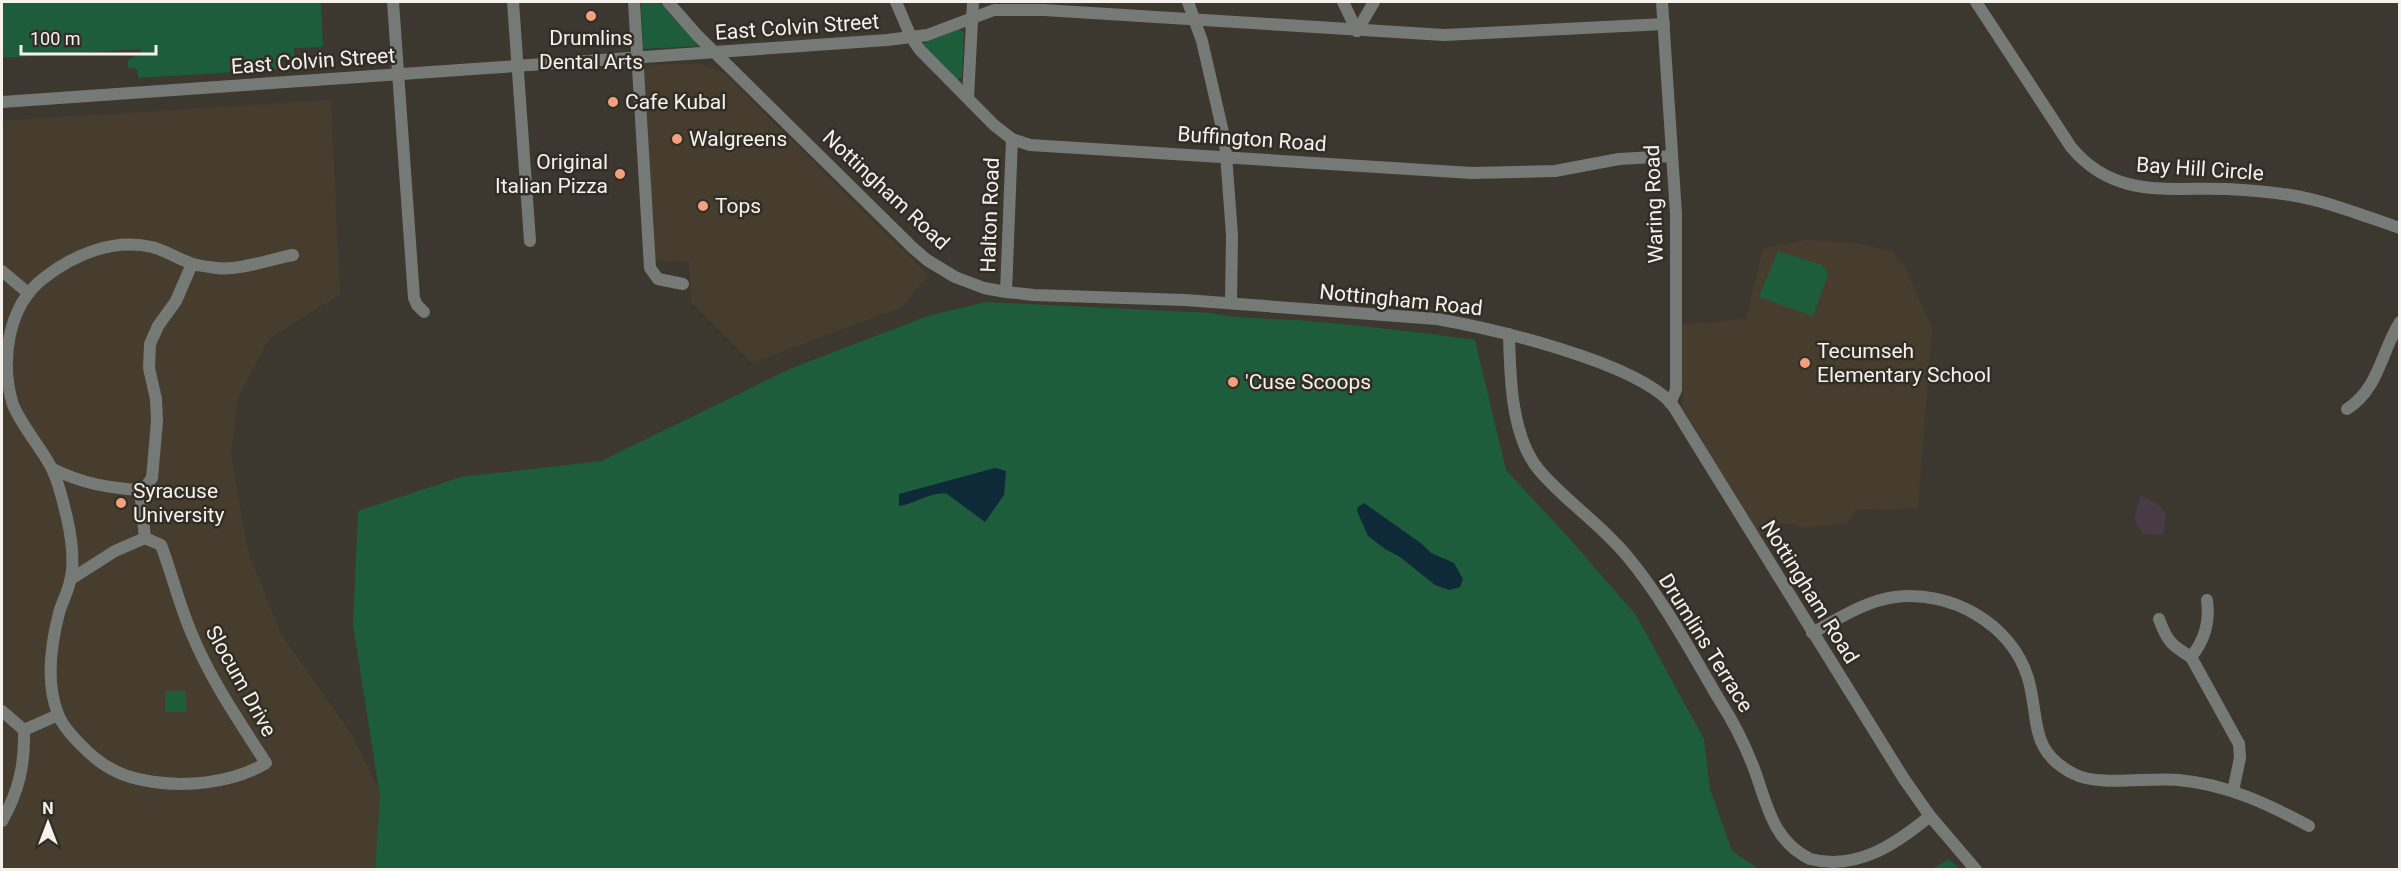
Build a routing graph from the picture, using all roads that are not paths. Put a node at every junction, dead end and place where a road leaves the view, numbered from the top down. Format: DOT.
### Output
graph roads {
  1 [pos="393,2"];
  2 [pos="513,2"];
  3 [pos="634,2"];
  4 [pos="668,2"];
  5 [pos="896,2"];
  6 [pos="973,2"];
  7 [pos="1188,2"];
  8 [pos="1343,2"];
  9 [pos="1374,2"];
  10 [pos="1662,2"];
  11 [pos="1976,2"];
  12 [pos="972,17"];
  13 [pos="1195,19"];
  14 [pos="1664,24"];
  15 [pos="1357,31"];
  16 [pos="911,38"];
  17 [pos="717,53"];
  18 [pos="636,57"];
  19 [pos="518,66"];
  20 [pos="398,74"];
  21 [pos="968,98"];
  22 [pos="2,102"];
  23 [pos="1012,139"];
  24 [pos="1672,156"];
  25 [pos="1227,158"];
  26 [pos="2400,228"];
  27 [pos="530,241"];
  28 [pos="293,255"];
  29 [pos="192,264"];
  30 [pos="2,271"];
  31 [pos="683,284"];
  32 [pos="27,292"];
  33 [pos="1006,292"];
  34 [pos="1231,303"];
  35 [pos="424,312"];
  36 [pos="2400,322"];
  37 [pos="1509,334"];
  38 [pos="1671,403"];
  39 [pos="2347,409"];
  40 [pos="53,470"];
  41 [pos="140,490"];
  42 [pos="144,538"];
  43 [pos="71,579"];
  44 [pos="2207,600"];
  45 [pos="2159,619"];
  46 [pos="1812,633"];
  47 [pos="2191,657"];
  48 [pos="2,711"];
  49 [pos="58,715"];
  50 [pos="24,729"];
  51 [pos="2233,791"];
  52 [pos="1930,816"];
  53 [pos="2,821"];
  54 [pos="2309,826"];
  55 [pos="1976,870"];
  1 -- 20 [label="street"];
  2 -- 19 [label="street"];
  3 -- 18 [label="street"];
  4 -- 17 [label="street, Nottingham Road"];
  5 -- 16 [label="street, Buffington Road"];
  6 -- 12 [label="street"];
  7 -- 13 [label="street"];
  8 -- 15 [label="street"];
  9 -- 15 [label="street"];
  10 -- 14 [label="street, Waring Road"];
  11 -- 26 [label="street, Bay Hill Circle"];
  12 -- 13 [label="street, East Colvin Street"];
  12 -- 16 [label="street, East Colvin Street"];
  12 -- 21 [label="street"];
  13 -- 15 [label="street, East Colvin Street"];
  13 -- 25 [label="street"];
  14 -- 15 [label="street, East Colvin Street"];
  14 -- 24 [label="street, Waring Road"];
  16 -- 17 [label="street, East Colvin Street"];
  16 -- 21 [label="street, Buffington Road"];
  17 -- 18 [label="street, East Colvin Street"];
  17 -- 33 [label="street, Nottingham Road"];
  18 -- 19 [label="street, East Colvin Street"];
  18 -- 31 [label="street"];
  19 -- 20 [label="street, East Colvin Street"];
  19 -- 27 [label="street"];
  20 -- 22 [label="street, East Colvin Street"];
  20 -- 35 [label="street"];
  21 -- 23 [label="street, Buffington Road"];
  23 -- 25 [label="street, Buffington Road"];
  23 -- 33 [label="street, Halton Road"];
  24 -- 25 [label="street, Buffington Road"];
  24 -- 38 [label="street, Waring Road"];
  25 -- 34 [label="street"];
  28 -- 29 [label="street, Slocum Drive"];
  29 -- 32 [label="street, Slocum Drive"];
  29 -- 41 [label="street"];
  30 -- 32 [label="street"];
  32 -- 40 [label="street, Slocum Drive"];
  33 -- 34 [label="street, Nottingham Road"];
  34 -- 37 [label="street, Nottingham Road"];
  36 -- 39 [label="street"];
  37 -- 38 [label="street, Nottingham Road"];
  37 -- 52 [label="street, Drumlins Terrace"];
  38 -- 46 [label="street, Nottingham Road"];
  40 -- 41 [label="street"];
  40 -- 43 [label="street, Slocum Drive"];
  41 -- 42 [label="street"];
  42 -- 43 [label="street"];
  42 -- 49 [label="street, Slocum Drive"];
  43 -- 49 [label="street, Slocum Drive"];
  44 -- 47 [label="street"];
  45 -- 47 [label="street"];
  46 -- 51 [label="street"];
  46 -- 52 [label="street, Nottingham Road"];
  47 -- 51 [label="street"];
  48 -- 50 [label="street"];
  49 -- 50 [label="street"];
  50 -- 53 [label="street"];
  51 -- 54 [label="street"];
  52 -- 55 [label="street, Nottingham Road"];
}
